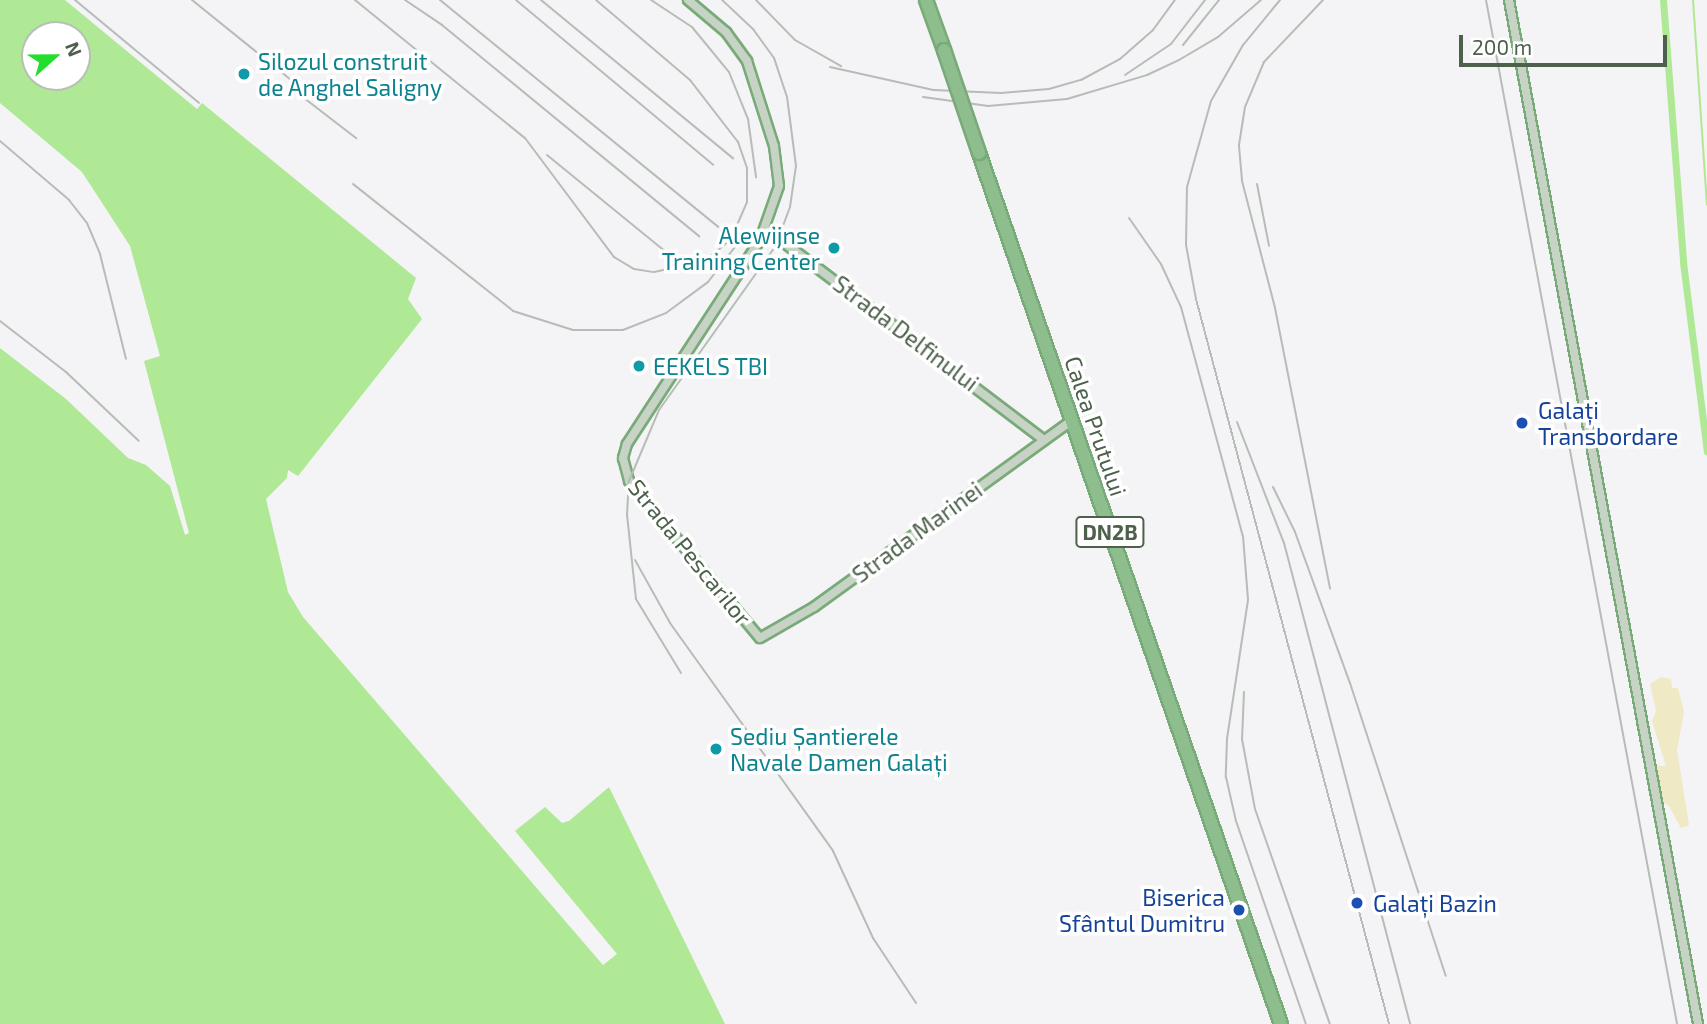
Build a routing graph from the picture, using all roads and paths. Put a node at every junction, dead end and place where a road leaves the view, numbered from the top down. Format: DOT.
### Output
graph roads {
  1 [pos="688,0"];
  2 [pos="926,0"];
  3 [pos="1509,0"];
  4 [pos="766,229"];
  5 [pos="1072,420"];
  6 [pos="1044,439"];
  7 [pos="760,639"];
  8 [pos="1281,1024"];
  9 [pos="1698,1024"];
  1 -- 4 [label="street"];
  2 -- 5 [label="highway, Calea Prutului / DN2B, bridge"];
  3 -- 9 [label="street"];
  4 -- 6 [label="street, Strada Delfinului"];
  4 -- 7 [label="street, Strada Pescarilor"];
  5 -- 6 [label="street, Strada Marinei"];
  5 -- 8 [label="highway, Calea Prutului / DN2B"];
  6 -- 7 [label="street, Strada Marinei"];
}
